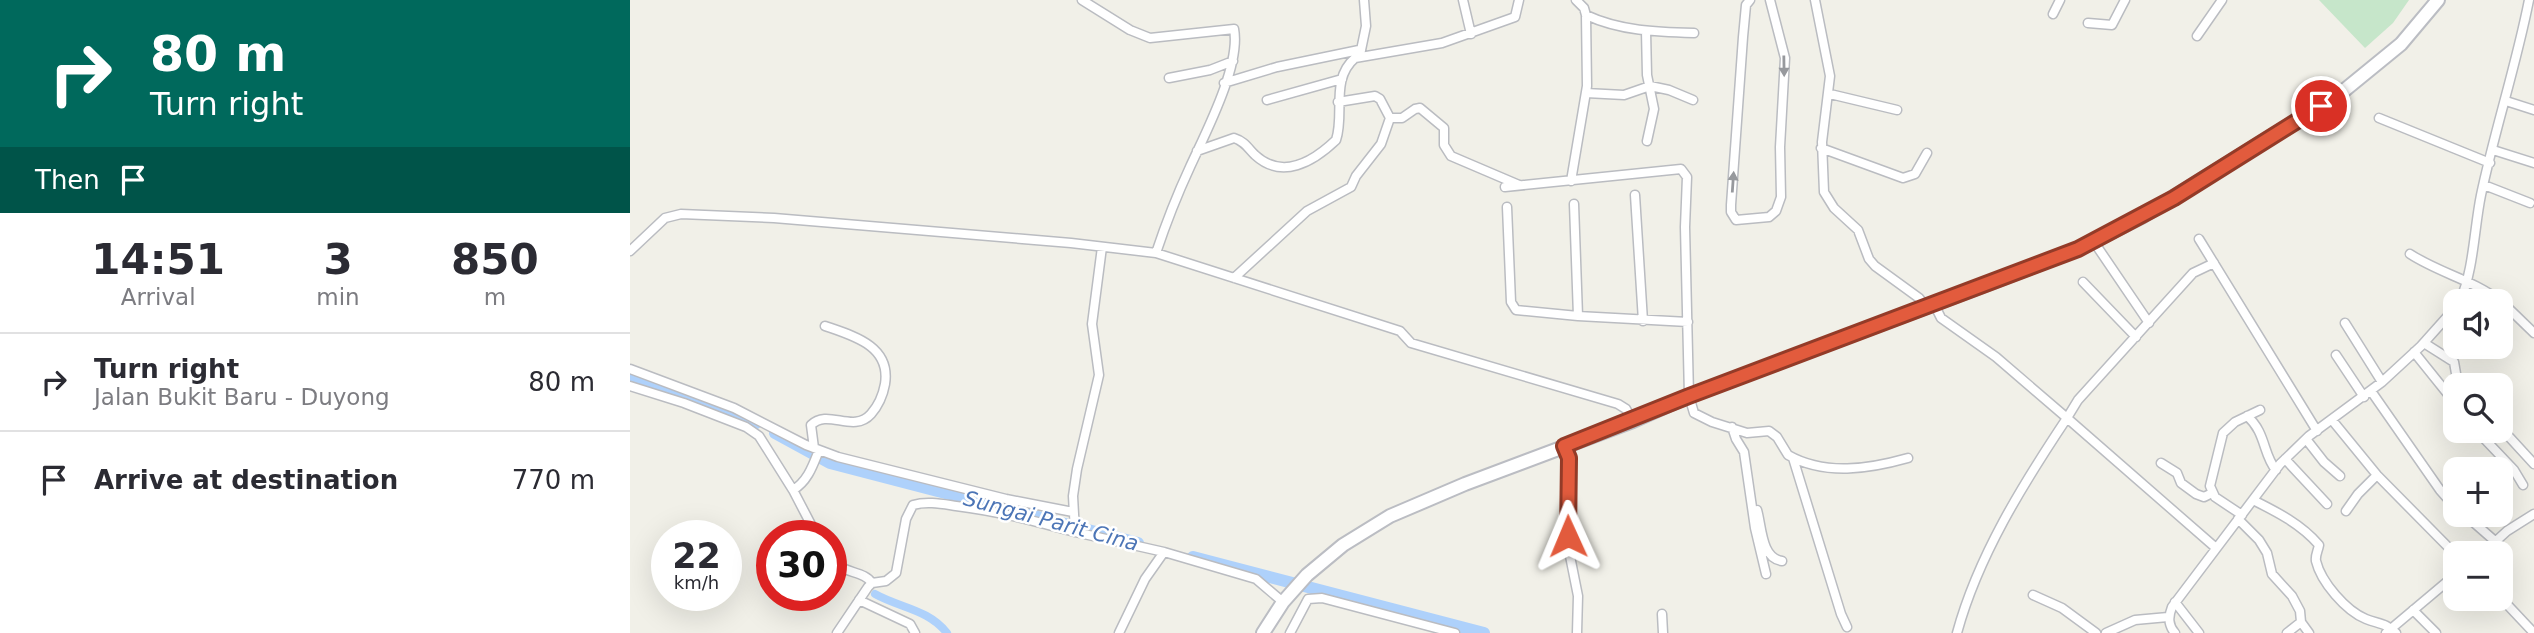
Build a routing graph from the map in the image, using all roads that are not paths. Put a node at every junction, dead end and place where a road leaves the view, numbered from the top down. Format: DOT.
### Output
graph roads {
  1 [pos="1082,0"];
  2 [pos="1364,0"];
  3 [pos="1463,0"];
  4 [pos="1519,0"];
  5 [pos="1576,0"];
  6 [pos="1770,0"];
  7 [pos="1815,0"];
  8 [pos="2060,0"];
  9 [pos="2125,0"];
  10 [pos="2222,0"];
  11 [pos="2438,0"];
  12 [pos="2529,0"];
  13 [pos="1748,2"];
  14 [pos="2053,14"];
  15 [pos="1586,16"];
  16 [pos="2088,23"];
  17 [pos="1646,31"];
  18 [pos="1694,33"];
  19 [pos="1471,34"];
  20 [pos="2197,36"];
  21 [pos="1359,53"];
  22 [pos="1233,61"];
  23 [pos="1169,78"];
  24 [pos="1342,79"];
  25 [pos="1224,83"];
  26 [pos="1650,86"];
  27 [pos="1586,93"];
  28 [pos="1830,94"];
  29 [pos="1268,100"];
  30 [pos="1693,100"];
  31 [pos="2506,101"];
  32 [pos="1338,102"];
  33 [pos="1897,110"];
  34 [pos="2534,110"];
  35 [pos="1390,118"];
  36 [pos="2379,118"];
  37 [pos="1647,141"];
  38 [pos="1821,148"];
  39 [pos="2493,150"];
  40 [pos="1197,151"];
  41 [pos="1927,153"];
  42 [pos="2490,163"];
  43 [pos="2534,163"];
  44 [pos="1571,180"];
  45 [pos="2484,185"];
  46 [pos="1522,186"];
  47 [pos="1505,187"];
  48 [pos="1635,195"];
  49 [pos="2530,203"];
  50 [pos="1573,204"];
  51 [pos="1507,207"];
  52 [pos="2199,239"];
  53 [pos="2094,242"];
  54 [pos="1102,247"];
  55 [pos="630,251"];
  56 [pos="1156,253"];
  57 [pos="2410,254"];
  58 [pos="2214,263"];
  59 [pos="1234,278"];
  60 [pos="2467,281"];
  61 [pos="2082,282"];
  62 [pos="2464,289"];
  63 [pos="2480,289"];
  64 [pos="1930,305"];
  65 [pos="2513,314"];
  66 [pos="1577,316"];
  67 [pos="1643,321"];
  68 [pos="1688,322"];
  69 [pos="2443,322"];
  70 [pos="2149,323"];
  71 [pos="2345,323"];
  72 [pos="825,326"];
  73 [pos="2534,334"];
  74 [pos="2136,337"];
  75 [pos="2424,343"];
  76 [pos="2414,352"];
  77 [pos="2336,355"];
  78 [pos="630,369"];
  79 [pos="2456,373"];
  80 [pos="2382,382"];
  81 [pos="630,386"];
  82 [pos="2443,388"];
  83 [pos="2368,394"];
  84 [pos="1689,396"];
  85 [pos="2260,410"];
  86 [pos="2247,416"];
  87 [pos="2067,418"];
  88 [pos="2332,420"];
  89 [pos="1633,421"];
  90 [pos="1732,427"];
  91 [pos="2317,431"];
  92 [pos="1742,432"];
  93 [pos="2306,439"];
  94 [pos="2513,441"];
  95 [pos="2488,443"];
  96 [pos="1564,446"];
  97 [pos="816,453"];
  98 [pos="1793,458"];
  99 [pos="1908,458"];
  100 [pos="2285,459"];
  101 [pos="2161,463"];
  102 [pos="2534,464"];
  103 [pos="2276,470"];
  104 [pos="2377,475"];
  105 [pos="2340,476"];
  106 [pos="2523,485"];
  107 [pos="796,488"];
  108 [pos="2443,492"];
  109 [pos="2211,493"];
  110 [pos="2253,500"];
  111 [pos="2327,504"];
  112 [pos="2346,511"];
  113 [pos="1074,514"];
  114 [pos="2534,514"];
  115 [pos="2240,517"];
  116 [pos="810,520"];
  117 [pos="2479,527"];
  118 [pos="1075,530"];
  119 [pos="2495,541"];
  120 [pos="2497,541"];
  121 [pos="2443,542"];
  122 [pos="2216,548"];
  123 [pos="1164,552"];
  124 [pos="1782,561"];
  125 [pos="847,572"];
  126 [pos="1766,574"];
  127 [pos="872,583"];
  128 [pos="2443,585"];
  129 [pos="2033,595"];
  130 [pos="1286,599"];
  131 [pos="859,600"];
  132 [pos="2175,602"];
  133 [pos="2413,610"];
  134 [pos="2513,610"];
  135 [pos="1662,614"];
  136 [pos="2168,617"];
  137 [pos="2301,622"];
  138 [pos="1847,627"];
  139 [pos="1433,630"];
  140 [pos="2391,631"];
  141 [pos="837,633"];
  142 [pos="915,633"];
  143 [pos="1119,633"];
  144 [pos="1263,633"];
  145 [pos="1290,633"];
  146 [pos="1455,633"];
  147 [pos="1577,633"];
  148 [pos="1663,633"];
  149 [pos="1957,633"];
  150 [pos="2096,633"];
  151 [pos="2106,633"];
  152 [pos="2175,633"];
  153 [pos="2199,633"];
  154 [pos="2287,633"];
  155 [pos="2309,633"];
  156 [pos="2436,633"];
  157 [pos="2534,633"];
  1 -- 22 [label="street"];
  2 -- 21 [label="street"];
  3 -- 19 [label="street"];
  4 -- 19 [label="street"];
  5 -- 15 [label="street"];
  6 -- 13 [label="street, one-way"];
  7 -- 28 [label="street"];
  8 -- 14 [label="street"];
  9 -- 16 [label="street"];
  10 -- 20 [label="street"];
  11 -- 53 [label="main road"];
  12 -- 31 [label="street"];
  15 -- 17 [label="street"];
  15 -- 27 [label="street"];
  17 -- 18 [label="street"];
  17 -- 26 [label="street"];
  19 -- 21 [label="street"];
  21 -- 24 [label="street"];
  21 -- 25 [label="street"];
  22 -- 23 [label="street"];
  22 -- 25 [label="street"];
  24 -- 29 [label="street"];
  24 -- 32 [label="street"];
  25 -- 40 [label="street"];
  26 -- 27 [label="street"];
  26 -- 30 [label="street"];
  26 -- 37 [label="street"];
  27 -- 44 [label="street"];
  28 -- 33 [label="street"];
  28 -- 38 [label="street"];
  31 -- 34 [label="street"];
  31 -- 39 [label="street"];
  32 -- 35 [label="street"];
  32 -- 40 [label="street"];
  35 -- 46 [label="street"];
  35 -- 59 [label="street"];
  36 -- 42 [label="street"];
  38 -- 41 [label="street"];
  38 -- 64 [label="street"];
  39 -- 42 [label="street"];
  39 -- 43 [label="street"];
  40 -- 56 [label="street"];
  42 -- 45 [label="street"];
  44 -- 46 [label="street"];
  44 -- 68 [label="street"];
  45 -- 49 [label="street"];
  45 -- 60 [label="street"];
  46 -- 47 [label="street"];
  48 -- 67 [label="street"];
  50 -- 66 [label="street"];
  51 -- 66 [label="street"];
  52 -- 58 [label="street"];
  53 -- 64 [label="main road"];
  53 -- 70 [label="street"];
  54 -- 55 [label="street"];
  54 -- 56 [label="street"];
  54 -- 113 [label="street"];
  56 -- 59 [label="street"];
  57 -- 60 [label="street"];
  58 -- 70 [label="street"];
  58 -- 91 [label="street"];
  59 -- 89 [label="street"];
  60 -- 62 [label="street"];
  60 -- 63 [label="street"];
  61 -- 74 [label="street"];
  64 -- 84 [label="main road"];
  64 -- 87 [label="street"];
  65 -- 73 [label="street"];
  66 -- 67 [label="street"];
  67 -- 68 [label="street"];
  68 -- 84 [label="street"];
  69 -- 75 [label="street"];
  70 -- 74 [label="street"];
  71 -- 80 [label="street"];
  72 -- 97 [label="street"];
  74 -- 87 [label="street"];
  75 -- 76 [label="street"];
  75 -- 79 [label="street"];
  76 -- 80 [label="street"];
  76 -- 82 [label="street"];
  77 -- 83 [label="street"];
  78 -- 97 [label="street"];
  80 -- 83 [label="street"];
  81 -- 107 [label="street"];
  83 -- 88 [label="street"];
  83 -- 108 [label="street"];
  84 -- 89 [label="main road"];
  84 -- 90 [label="street"];
  85 -- 86 [label="street"];
  86 -- 103 [label="street"];
  86 -- 109 [label="street"];
  87 -- 122 [label="street"];
  87 -- 149 [label="street"];
  88 -- 91 [label="street"];
  88 -- 104 [label="street"];
  89 -- 96 [label="main road"];
  90 -- 92 [label="street"];
  90 -- 126 [label="street"];
  91 -- 93 [label="street"];
  92 -- 98 [label="street"];
  92 -- 124 [label="street"];
  93 -- 100 [label="street"];
  93 -- 105 [label="street"];
  94 -- 102 [label="street"];
  95 -- 106 [label="street"];
  96 -- 130 [label="main road"];
  96 -- 147 [label="street"];
  97 -- 107 [label="street"];
  97 -- 113 [label="street"];
  98 -- 99 [label="street"];
  98 -- 138 [label="street"];
  100 -- 103 [label="street"];
  100 -- 111 [label="street"];
  101 -- 109 [label="street"];
  103 -- 110 [label="street"];
  104 -- 112 [label="street"];
  104 -- 121 [label="street"];
  107 -- 116 [label="street"];
  109 -- 115 [label="street"];
  110 -- 115 [label="street"];
  110 -- 140 [label="street"];
  113 -- 118 [label="street"];
  114 -- 120 [label="street"];
  115 -- 122 [label="street"];
  115 -- 137 [label="street"];
  117 -- 119 [label="street"];
  118 -- 123 [label="street"];
  118 -- 127 [label="street"];
  122 -- 132 [label="street"];
  123 -- 130 [label="street"];
  123 -- 143 [label="street"];
  125 -- 127 [label="street"];
  127 -- 131 [label="street"];
  128 -- 133 [label="street"];
  129 -- 150 [label="street"];
  130 -- 144 [label="main road"];
  131 -- 141 [label="street"];
  131 -- 142 [label="street"];
  132 -- 136 [label="street"];
  132 -- 153 [label="street"];
  133 -- 140 [label="street"];
  133 -- 156 [label="street"];
  134 -- 157 [label="street"];
  135 -- 148 [label="street"];
  136 -- 151 [label="street"];
  136 -- 152 [label="street"];
  137 -- 154 [label="street"];
  137 -- 155 [label="street"];
  139 -- 145 [label="street"];
  139 -- 146 [label="street"];
}
